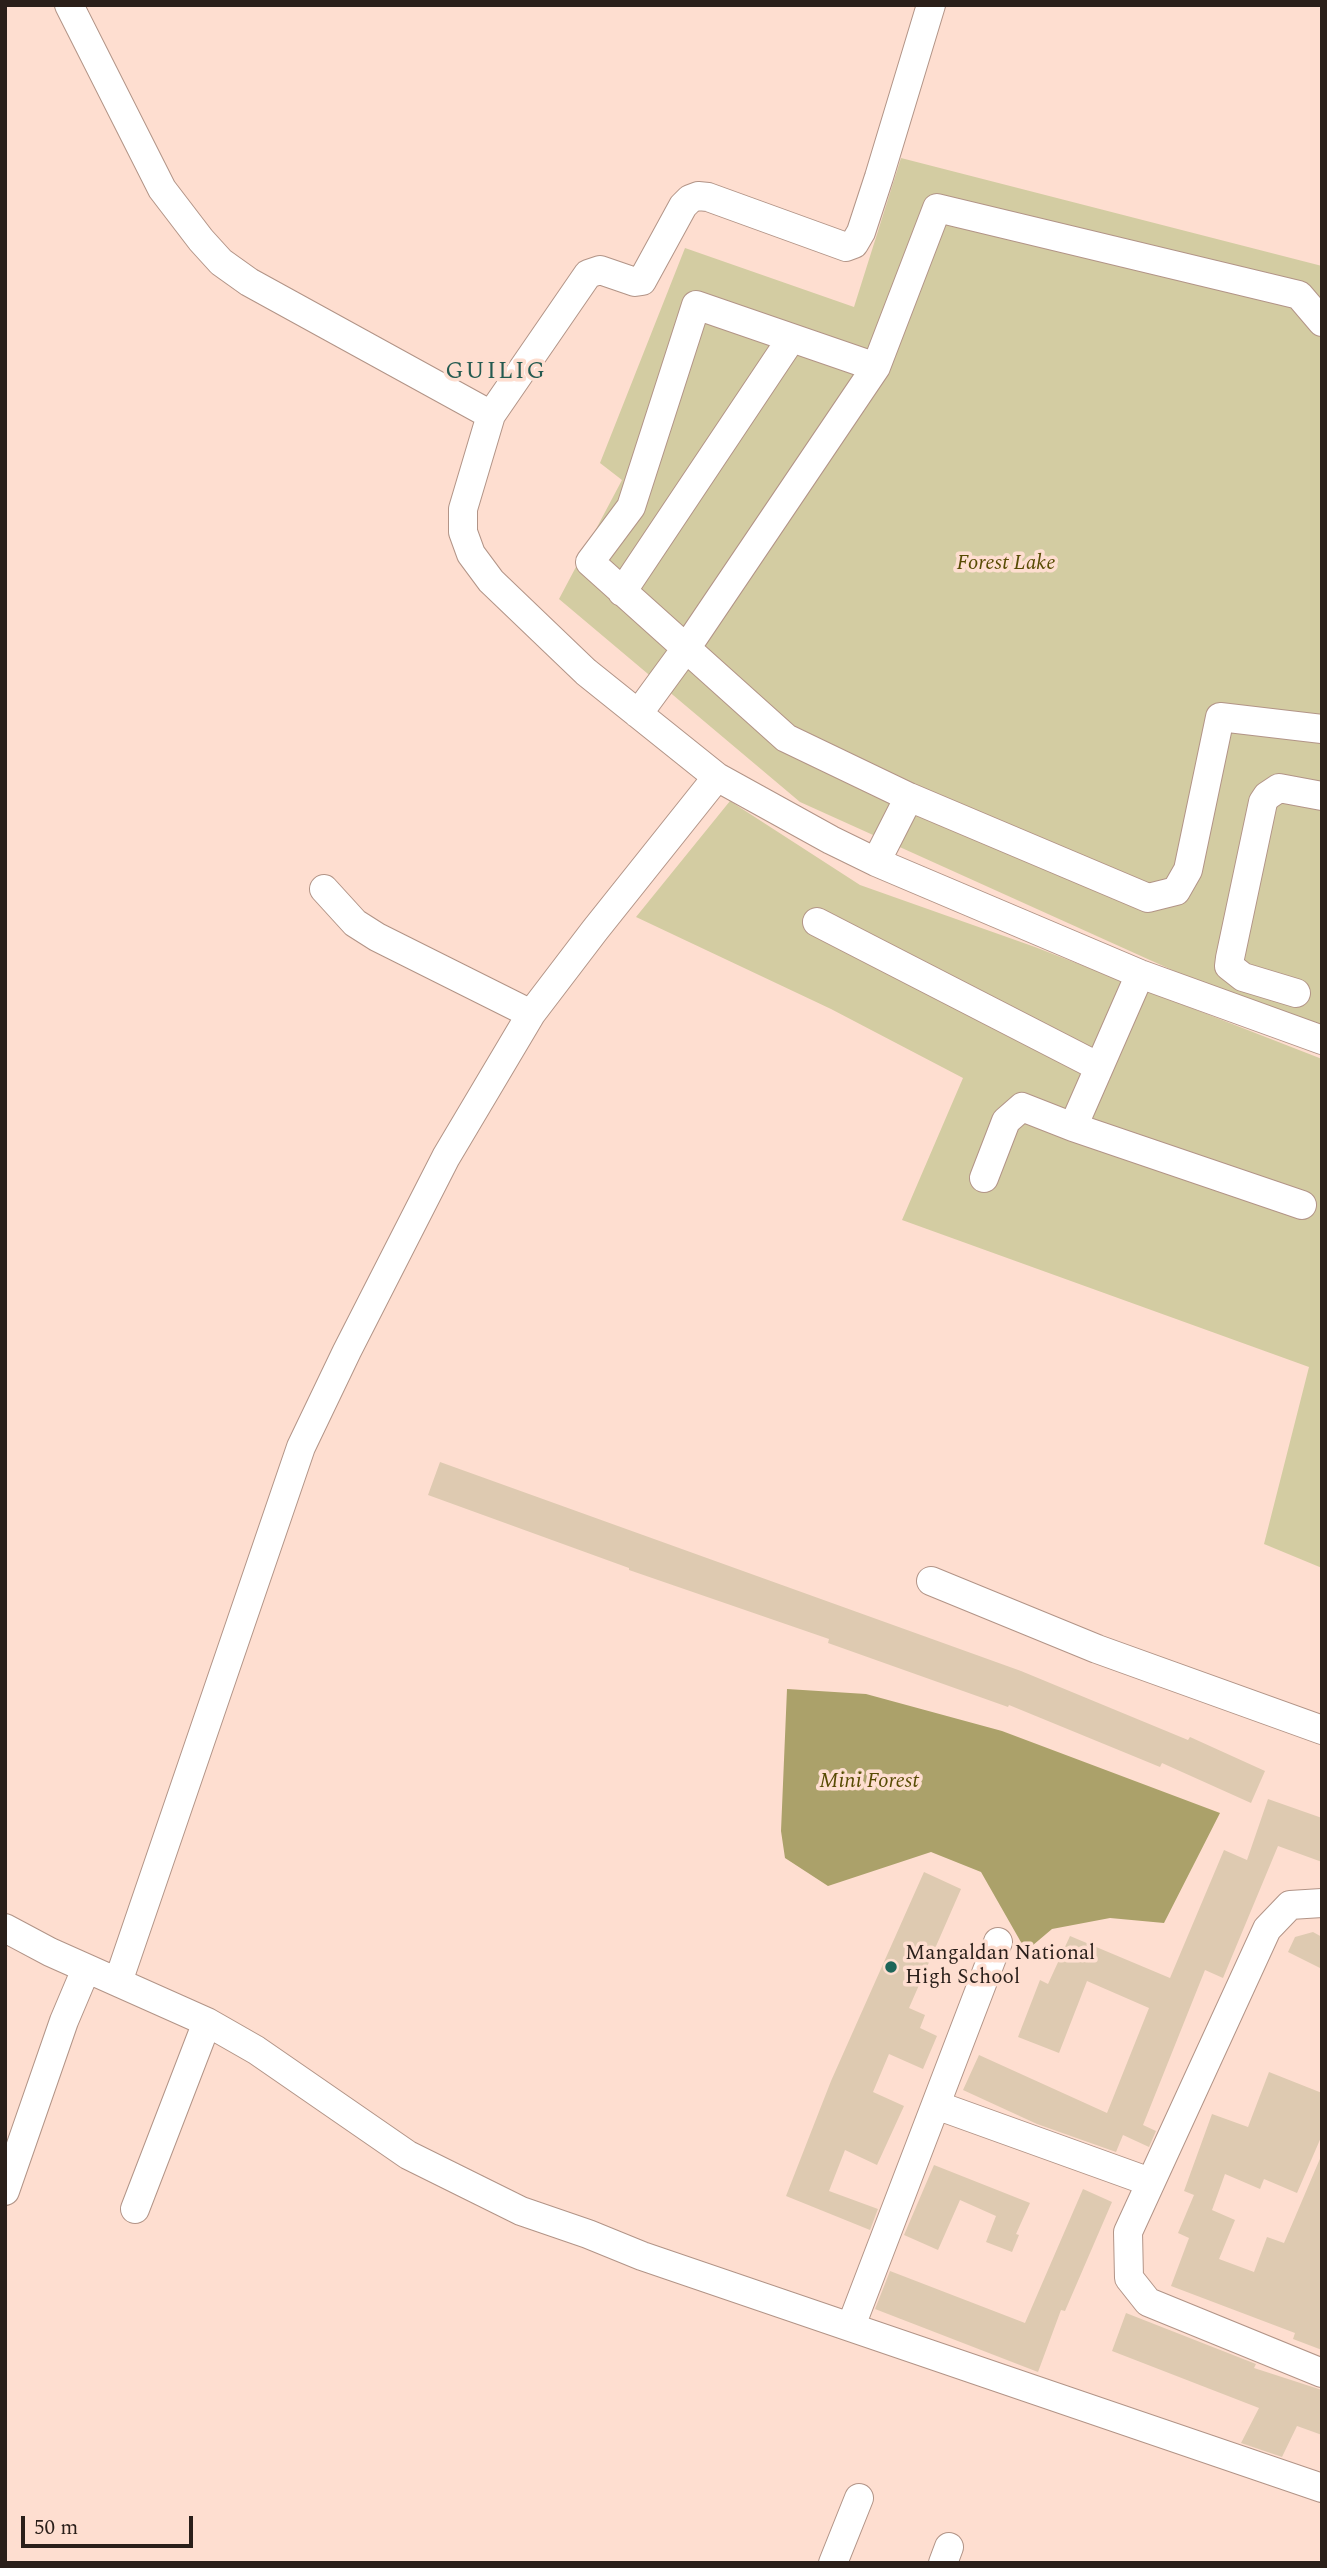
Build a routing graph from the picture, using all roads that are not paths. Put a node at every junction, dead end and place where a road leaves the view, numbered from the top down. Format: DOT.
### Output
graph roads {
  1 [pos="69,5"];
  2 [pos="931,5"];
  3 [pos="1322,322"];
  4 [pos="791,339"];
  5 [pos="876,367"];
  6 [pos="491,415"];
  7 [pos="622,592"];
  8 [pos="687,647"];
  9 [pos="638,714"];
  10 [pos="1322,729"];
  11 [pos="717,777"];
  12 [pos="1322,796"];
  13 [pos="909,797"];
  14 [pos="876,862"];
  15 [pos="324,889"];
  16 [pos="817,922"];
  17 [pos="1140,974"];
  18 [pos="1296,993"];
  19 [pos="531,1014"];
  20 [pos="1322,1041"];
  21 [pos="1099,1067"];
  22 [pos="1073,1127"];
  23 [pos="984,1178"];
  24 [pos="1301,1205"];
  25 [pos="931,1581"];
  26 [pos="1322,1730"];
  27 [pos="1322,1903"];
  28 [pos="5,1928"];
  29 [pos="998,1942"];
  30 [pos="86,1969"];
  31 [pos="118,1982"];
  32 [pos="207,2022"];
  33 [pos="936,2105"];
  34 [pos="1150,2182"];
  35 [pos="5,2191"];
  36 [pos="135,2209"];
  37 [pos="851,2326"];
  38 [pos="1322,2374"];
  39 [pos="1322,2488"];
  40 [pos="859,2498"];
  41 [pos="833,2563"];
  1 -- 6 [label="street"];
  2 -- 6 [label="street"];
  3 -- 5 [label="street"];
  4 -- 5 [label="street"];
  4 -- 7 [label="street"];
  4 -- 7 [label="street"];
  5 -- 8 [label="street"];
  6 -- 9 [label="street"];
  7 -- 8 [label="street"];
  8 -- 9 [label="street"];
  8 -- 13 [label="street"];
  9 -- 11 [label="street"];
  10 -- 13 [label="street"];
  11 -- 14 [label="street"];
  11 -- 19 [label="street"];
  12 -- 18 [label="street"];
  13 -- 14 [label="street"];
  14 -- 17 [label="street"];
  15 -- 19 [label="street"];
  16 -- 21 [label="street"];
  17 -- 20 [label="street"];
  17 -- 21 [label="street"];
  19 -- 31 [label="street"];
  21 -- 22 [label="street"];
  22 -- 23 [label="street"];
  22 -- 24 [label="street"];
  25 -- 26 [label="street"];
  27 -- 34 [label="street"];
  28 -- 30 [label="street"];
  29 -- 33 [label="street"];
  30 -- 31 [label="street"];
  30 -- 35 [label="street"];
  31 -- 32 [label="street"];
  32 -- 36 [label="street"];
  32 -- 37 [label="street"];
  33 -- 34 [label="street"];
  33 -- 37 [label="street"];
  34 -- 38 [label="street"];
  37 -- 39 [label="street"];
  40 -- 41 [label="street"];
}
